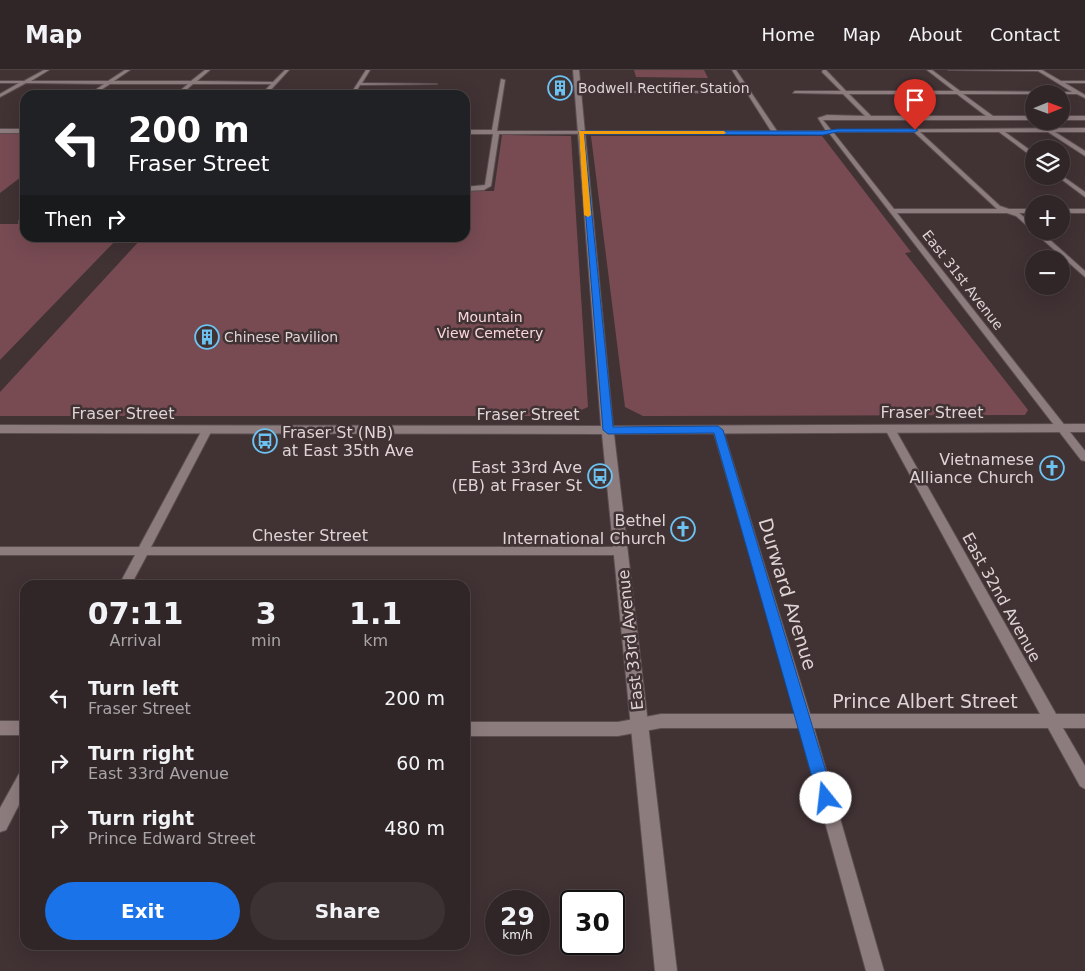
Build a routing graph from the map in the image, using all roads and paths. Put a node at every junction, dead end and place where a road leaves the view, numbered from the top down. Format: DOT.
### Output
graph roads {
  1 [pos="47,70"];
  2 [pos="128,70"];
  3 [pos="208,70"];
  4 [pos="287,70"];
  5 [pos="368,70"];
  6 [pos="576,70"];
  7 [pos="734,70"];
  8 [pos="820,70"];
  9 [pos="826,70"];
  10 [pos="929,70"];
  11 [pos="950,70"];
  12 [pos="1039,70"];
  13 [pos="503,80"];
  14 [pos="0,82"];
  15 [pos="26,82"];
  16 [pos="1059,82"];
  17 [pos="1085,82"];
  18 [pos="109,83"];
  19 [pos="191,83"];
  20 [pos="275,83"];
  21 [pos="359,84"];
  22 [pos="98,90"];
  23 [pos="183,90"];
  24 [pos="268,90"];
  25 [pos="355,90"];
  26 [pos="432,90"];
  27 [pos="578,92"];
  28 [pos="749,92"];
  29 [pos="795,92"];
  30 [pos="844,92"];
  31 [pos="958,92"];
  32 [pos="1078,93"];
  33 [pos="0,96"];
  34 [pos="1085,97"];
  35 [pos="869,117"];
  36 [pos="992,118"];
  37 [pos="1025,118"];
  38 [pos="1070,118"];
  39 [pos="1085,118"];
  40 [pos="0,130"];
  41 [pos="915,130"];
  42 [pos="1000,130"];
  43 [pos="1008,130"];
  44 [pos="1025,130"];
  45 [pos="1049,130"];
  46 [pos="1070,130"];
  47 [pos="1085,130"];
  48 [pos="20,131"];
  49 [pos="470,132"];
  50 [pos="496,132"];
  51 [pos="581,132"];
  52 [pos="831,132"];
  53 [pos="775,133"];
  54 [pos="1025,149"];
  55 [pos="1085,154"];
  56 [pos="1070,184"];
  57 [pos="470,188"];
  58 [pos="1085,195"];
  59 [pos="892,211"];
  60 [pos="1008,211"];
  61 [pos="1025,211"];
  62 [pos="1070,211"];
  63 [pos="1085,211"];
  64 [pos="1025,221"];
  65 [pos="1046,240"];
  66 [pos="1085,275"];
  67 [pos="890,428"];
  68 [pos="1061,428"];
  69 [pos="1085,428"];
  70 [pos="0,429"];
  71 [pos="207,430"];
  72 [pos="608,430"];
  73 [pos="718,430"];
  74 [pos="1085,458"];
  75 [pos="143,551"];
  76 [pos="620,551"];
  77 [pos="0,552"];
  78 [pos="128,580"];
  79 [pos="1085,721"];
  80 [pos="804,722"];
  81 [pos="1052,722"];
  82 [pos="639,725"];
  83 [pos="0,728"];
  84 [pos="20,728"];
  85 [pos="470,729"];
  86 [pos="1085,781"];
  87 [pos="20,786"];
  88 [pos="0,824"];
  89 [pos="666,971"];
  90 [pos="875,971"];
  1 -- 15 [label="street"];
  2 -- 18 [label="street"];
  3 -- 19 [label="street"];
  4 -- 20 [label="street"];
  5 -- 21 [label="street"];
  6 -- 27 [label="street, East 33rd Avenue"];
  7 -- 28 [label="street"];
  8 -- 9 [label="street"];
  9 -- 30 [label="street"];
  10 -- 31 [label="street"];
  11 -- 12 [label="street"];
  12 -- 16 [label="street"];
  13 -- 50 [label="street"];
  14 -- 15 [label="street"];
  15 -- 18 [label="street"];
  15 -- 33 [label="street"];
  16 -- 17 [label="street"];
  16 -- 32 [label="street"];
  18 -- 19 [label="street"];
  18 -- 22 [label="street"];
  19 -- 20 [label="street"];
  19 -- 23 [label="street"];
  20 -- 24 [label="street"];
  21 -- 25 [label="street"];
  21 -- 26 [label="street"];
  27 -- 28 [label="street"];
  27 -- 51 [label="street, East 33rd Avenue"];
  28 -- 53 [label="street"];
  29 -- 30 [label="street"];
  30 -- 31 [label="street"];
  30 -- 35 [label="street"];
  31 -- 32 [label="street"];
  31 -- 36 [label="street"];
  32 -- 34 [label="street"];
  35 -- 36 [label="street"];
  35 -- 52 [label="street, East 31st Avenue"];
  36 -- 37 [label="street"];
  36 -- 43 [label="street"];
  38 -- 39 [label="street"];
  40 -- 48 [label="street"];
  41 -- 42 [label="street"];
  41 -- 52 [label="street"];
  41 -- 60 [label="street"];
  42 -- 43 [label="street"];
  42 -- 54 [label="street"];
  43 -- 44 [label="street"];
  45 -- 55 [label="street"];
  46 -- 47 [label="street"];
  49 -- 50 [label="street"];
  50 -- 51 [label="street"];
  50 -- 57 [label="street"];
  51 -- 53 [label="street"];
  51 -- 72 [label="street, East 33rd Avenue"];
  52 -- 53 [label="street"];
  52 -- 59 [label="street, East 31st Avenue"];
  56 -- 58 [label="street"];
  59 -- 60 [label="street"];
  59 -- 68 [label="street, East 31st Avenue"];
  60 -- 61 [label="street"];
  60 -- 64 [label="street"];
  62 -- 63 [label="street"];
  65 -- 66 [label="street"];
  67 -- 68 [label="street, Fraser Street"];
  67 -- 73 [label="street, Fraser Street"];
  67 -- 81 [label="street, East 32nd Avenue"];
  68 -- 69 [label="street, Fraser Street"];
  68 -- 74 [label="street, East 31st Avenue"];
  70 -- 71 [label="street, Fraser Street"];
  71 -- 72 [label="street, Fraser Street"];
  71 -- 75 [label="street"];
  72 -- 73 [label="street, Fraser Street"];
  72 -- 76 [label="street, East 33rd Avenue"];
  73 -- 80 [label="street, Durward Avenue"];
  75 -- 76 [label="street, Chester Street"];
  75 -- 77 [label="street, Chester Street"];
  75 -- 78 [label="street"];
  76 -- 82 [label="street, East 33rd Avenue"];
  79 -- 81 [label="street, Prince Albert Street"];
  80 -- 81 [label="street, Prince Albert Street"];
  80 -- 82 [label="street, Prince Albert Street"];
  80 -- 90 [label="street, Durward Avenue"];
  81 -- 86 [label="street, East 32nd Avenue"];
  82 -- 85 [label="street, Prince Albert Street"];
  82 -- 89 [label="street, East 33rd Avenue"];
  83 -- 84 [label="street"];
  87 -- 88 [label="street"];
}
